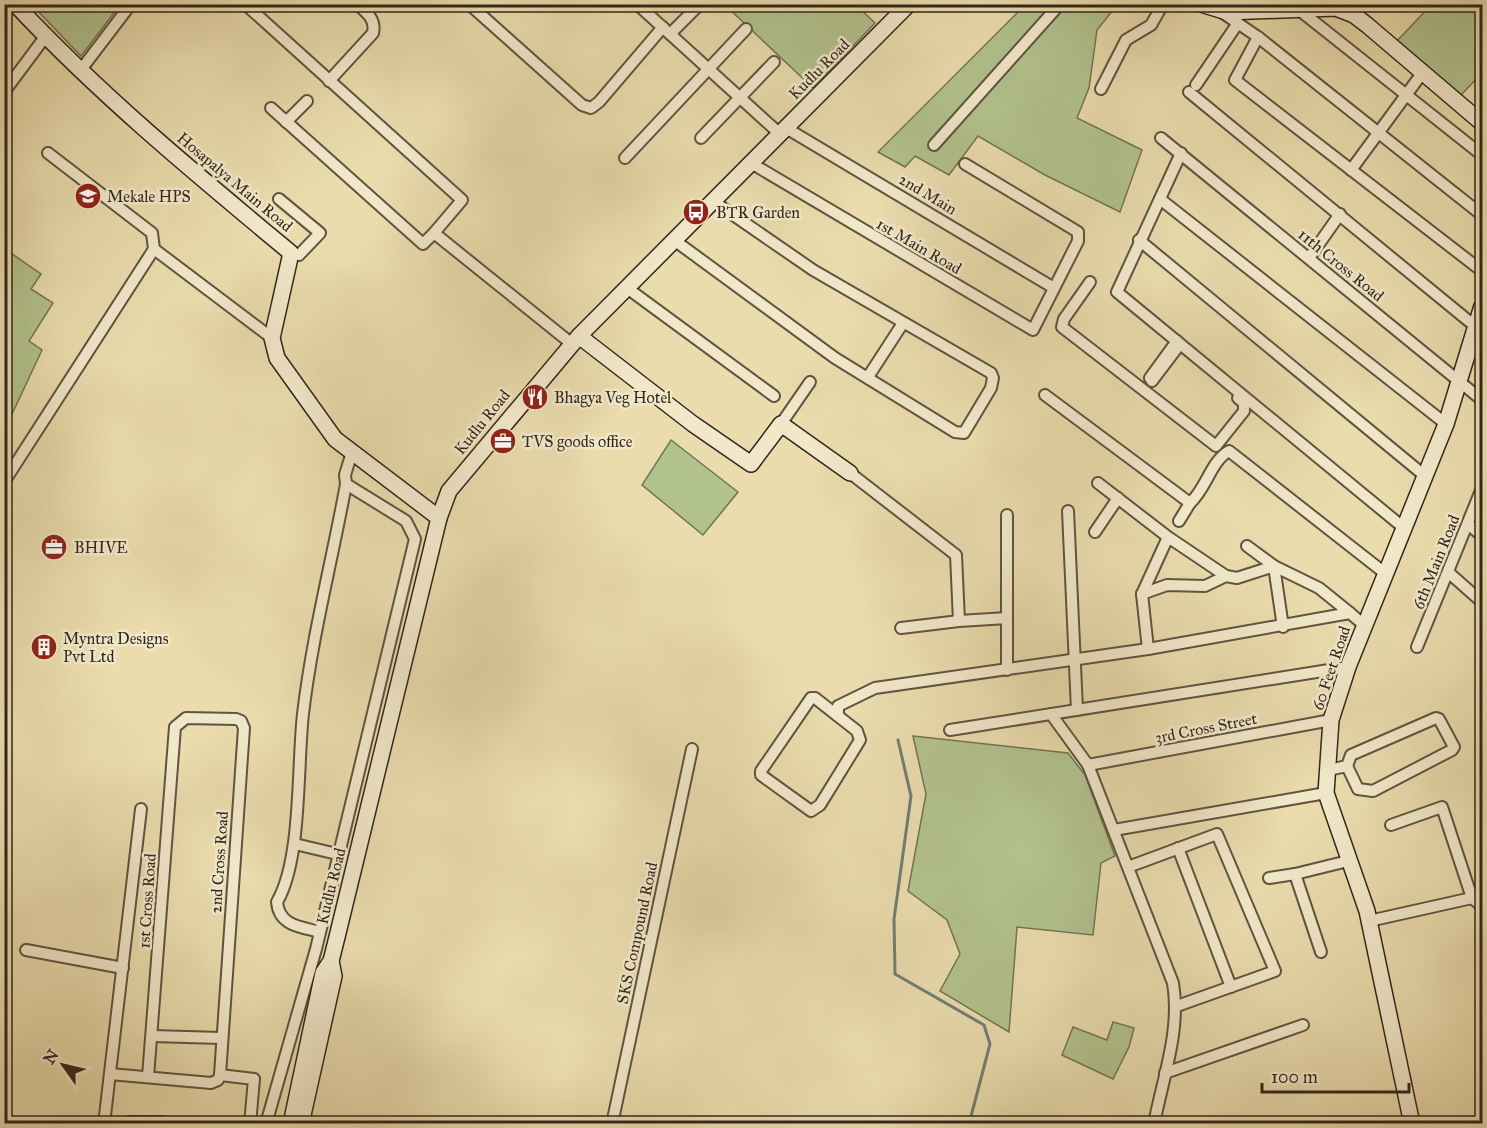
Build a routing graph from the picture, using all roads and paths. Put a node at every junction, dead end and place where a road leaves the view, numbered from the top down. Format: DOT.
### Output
graph roads {
  1 [pos="15,4"];
  2 [pos="131,4"];
  3 [pos="245,4"];
  4 [pos="357,4"];
  5 [pos="469,4"];
  6 [pos="637,4"];
  7 [pos="700,4"];
  8 [pos="1060,4"];
  9 [pos="1163,4"];
  10 [pos="1201,4"];
  11 [pos="907,5"];
  12 [pos="1303,7"];
  13 [pos="1240,13"];
  14 [pos="746,29"];
  15 [pos="666,31"];
  16 [pos="45,37"];
  17 [pos="1258,37"];
  18 [pos="774,62"];
  19 [pos="709,69"];
  20 [pos="80,71"];
  21 [pos="1423,72"];
  22 [pos="328,81"];
  23 [pos="1101,89"];
  24 [pos="4,92"];
  25 [pos="1407,95"];
  26 [pos="740,98"];
  27 [pos="307,101"];
  28 [pos="271,108"];
  29 [pos="286,122"];
  30 [pos="1482,123"];
  31 [pos="783,131"];
  32 [pos="1379,132"];
  33 [pos="701,138"];
  34 [pos="1161,138"];
  35 [pos="934,145"];
  36 [pos="48,153"];
  37 [pos="1181,153"];
  38 [pos="1482,155"];
  39 [pos="625,158"];
  40 [pos="751,163"];
  41 [pos="965,164"];
  42 [pos="1351,170"];
  43 [pos="279,199"];
  44 [pos="1160,199"];
  45 [pos="713,201"];
  46 [pos="1340,214"];
  47 [pos="1482,215"];
  48 [pos="434,234"];
  49 [pos="674,240"];
  50 [pos="1139,240"];
  51 [pos="154,249"];
  52 [pos="291,253"];
  53 [pos="1309,258"];
  54 [pos="1482,271"];
  55 [pos="1090,282"];
  56 [pos="627,288"];
  57 [pos="1054,288"];
  58 [pos="1482,306"];
  59 [pos="903,323"];
  60 [pos="1476,327"];
  61 [pos="272,338"];
  62 [pos="575,340"];
  63 [pos="1176,347"];
  64 [pos="868,377"];
  65 [pos="810,382"];
  66 [pos="1460,382"];
  67 [pos="1145,393"];
  68 [pos="1045,395"];
  69 [pos="774,396"];
  70 [pos="1482,400"];
  71 [pos="781,424"];
  72 [pos="1446,424"];
  73 [pos="352,452"];
  74 [pos="850,473"];
  75 [pos="1425,476"];
  76 [pos="4,482"];
  77 [pos="1098,483"];
  78 [pos="346,484"];
  79 [pos="1482,488"];
  80 [pos="1118,498"];
  81 [pos="1190,503"];
  82 [pos="1068,511"];
  83 [pos="1007,515"];
  84 [pos="440,518"];
  85 [pos="1179,521"];
  86 [pos="1468,524"];
  87 [pos="1404,528"];
  88 [pos="1095,532"];
  89 [pos="1482,536"];
  90 [pos="1168,537"];
  91 [pos="1247,546"];
  92 [pos="1274,566"];
  93 [pos="1448,572"];
  94 [pos="1386,574"];
  95 [pos="1226,576"];
  96 [pos="1142,594"];
  97 [pos="1482,602"];
  98 [pos="1350,613"];
  99 [pos="1007,618"];
  100 [pos="959,621"];
  101 [pos="1365,626"];
  102 [pos="1283,627"];
  103 [pos="901,628"];
  104 [pos="1417,647"];
  105 [pos="1148,649"];
  106 [pos="1076,658"];
  107 [pos="1348,667"];
  108 [pos="1007,670"];
  109 [pos="1077,710"];
  110 [pos="1051,714"];
  111 [pos="838,716"];
  112 [pos="1331,720"];
  113 [pos="175,727"];
  114 [pos="950,730"];
  115 [pos="692,748"];
  116 [pos="1088,765"];
  117 [pos="1347,766"];
  118 [pos="1328,770"];
  119 [pos="1326,793"];
  120 [pos="141,809"];
  121 [pos="1391,825"];
  122 [pos="1114,830"];
  123 [pos="294,843"];
  124 [pos="1178,848"];
  125 [pos="337,854"];
  126 [pos="1348,861"];
  127 [pos="1128,867"];
  128 [pos="1295,874"];
  129 [pos="1269,878"];
  130 [pos="1472,898"];
  131 [pos="1482,906"];
  132 [pos="1369,921"];
  133 [pos="320,932"];
  134 [pos="316,949"];
  135 [pos="26,950"];
  136 [pos="1321,952"];
  137 [pos="332,957"];
  138 [pos="123,968"];
  139 [pos="1231,987"];
  140 [pos="1177,1006"];
  141 [pos="1303,1025"];
  142 [pos="152,1036"];
  143 [pos="220,1038"];
  144 [pos="1165,1073"];
  145 [pos="110,1074"];
  146 [pos="220,1075"];
  147 [pos="148,1077"];
  148 [pos="294,1107"];
  149 [pos="104,1124"];
  150 [pos="129,1124"];
  151 [pos="163,1124"];
  152 [pos="250,1124"];
  153 [pos="266,1124"];
  154 [pos="278,1124"];
  155 [pos="291,1124"];
  156 [pos="301,1124"];
  157 [pos="612,1124"];
  158 [pos="1154,1124"];
  159 [pos="1412,1124"];
  1 -- 16 [label="street, Hosapalya Main Road"];
  2 -- 20 [label="street"];
  3 -- 22 [label="street"];
  4 -- 22 [label="street"];
  5 -- 15 [label="street"];
  6 -- 15 [label="street, 2nd Main"];
  7 -- 15 [label="street"];
  8 -- 35 [label="street"];
  9 -- 23 [label="street"];
  10 -- 13 [label="street"];
  11 -- 31 [label="street, Kudlu Road"];
  12 -- 13 [label="street"];
  12 -- 21 [label="street"];
  12 -- 25 [label="street"];
  13 -- 17 [label="street"];
  13 -- 46 [label="street"];
  14 -- 19 [label="street"];
  15 -- 19 [label="street, 2nd Main"];
  16 -- 20 [label="street, Hosapalya Main Road"];
  16 -- 24 [label="street"];
  17 -- 32 [label="street"];
  17 -- 42 [label="street"];
  18 -- 26 [label="street"];
  19 -- 26 [label="street, 2nd Main"];
  19 -- 39 [label="street"];
  20 -- 52 [label="street, Hosapalya Main Road"];
  21 -- 25 [label="street"];
  21 -- 30 [label="street"];
  22 -- 48 [label="street"];
  25 -- 32 [label="street"];
  25 -- 38 [label="street"];
  26 -- 31 [label="street, 2nd Main"];
  26 -- 33 [label="street"];
  27 -- 29 [label="street"];
  28 -- 29 [label="street"];
  29 -- 48 [label="street"];
  31 -- 40 [label="street, Kudlu Road"];
  31 -- 57 [label="street, 2nd Main"];
  32 -- 42 [label="street"];
  32 -- 47 [label="street"];
  34 -- 37 [label="street, 11th Cross Road"];
  36 -- 51 [label="street"];
  37 -- 44 [label="street"];
  37 -- 53 [label="street, 11th Cross Road"];
  40 -- 45 [label="street, Kudlu Road"];
  40 -- 57 [label="street, 1st Main Road"];
  41 -- 57 [label="street"];
  42 -- 54 [label="street"];
  43 -- 52 [label="street"];
  44 -- 50 [label="street"];
  44 -- 72 [label="street"];
  45 -- 49 [label="street, Kudlu Road"];
  45 -- 59 [label="street"];
  46 -- 53 [label="street"];
  46 -- 60 [label="street"];
  48 -- 62 [label="street"];
  49 -- 56 [label="street, Kudlu Road"];
  49 -- 64 [label="street"];
  50 -- 63 [label="street"];
  50 -- 75 [label="street"];
  51 -- 61 [label="street"];
  51 -- 76 [label="street"];
  52 -- 61 [label="street, Hosapalya Main Road"];
  53 -- 66 [label="street, 11th Cross Road"];
  55 -- 67 [label="street"];
  56 -- 62 [label="street, Kudlu Road"];
  56 -- 69 [label="street"];
  58 -- 60 [label="street, 60 Feet Road"];
  59 -- 64 [label="street"];
  59 -- 64 [label="street"];
  60 -- 66 [label="street, 60 Feet Road"];
  61 -- 73 [label="street"];
  62 -- 71 [label="street"];
  62 -- 84 [label="street, Kudlu Road"];
  63 -- 67 [label="street"];
  63 -- 67 [label="street"];
  63 -- 87 [label="street"];
  65 -- 71 [label="street"];
  66 -- 70 [label="street, 11th Cross Road"];
  66 -- 72 [label="street, 60 Feet Road"];
  68 -- 81 [label="street"];
  71 -- 74 [label="street"];
  72 -- 75 [label="street, 60 Feet Road"];
  73 -- 78 [label="street"];
  73 -- 84 [label="street"];
  74 -- 100 [label="street"];
  75 -- 87 [label="street, 60 Feet Road"];
  77 -- 80 [label="street"];
  78 -- 123 [label="street"];
  78 -- 125 [label="street"];
  79 -- 86 [label="street, 6th Main Road"];
  80 -- 88 [label="street"];
  80 -- 90 [label="street"];
  81 -- 85 [label="street"];
  81 -- 94 [label="street"];
  82 -- 106 [label="street"];
  83 -- 99 [label="street"];
  84 -- 137 [label="street, Kudlu Road"];
  86 -- 89 [label="street"];
  86 -- 93 [label="street, 6th Main Road"];
  87 -- 94 [label="street, 60 Feet Road"];
  90 -- 95 [label="street"];
  90 -- 96 [label="street"];
  91 -- 92 [label="street"];
  92 -- 95 [label="street"];
  92 -- 98 [label="street"];
  92 -- 102 [label="street"];
  93 -- 97 [label="street"];
  93 -- 104 [label="street, 6th Main Road"];
  94 -- 101 [label="street, 60 Feet Road"];
  95 -- 96 [label="street"];
  96 -- 105 [label="street"];
  98 -- 101 [label="street"];
  98 -- 102 [label="street"];
  99 -- 100 [label="street"];
  99 -- 108 [label="street"];
  100 -- 103 [label="street"];
  101 -- 107 [label="street, 60 Feet Road"];
  102 -- 105 [label="street"];
  105 -- 106 [label="street"];
  106 -- 108 [label="street"];
  106 -- 109 [label="street"];
  107 -- 109 [label="street"];
  107 -- 112 [label="street, 60 Feet Road"];
  108 -- 111 [label="street"];
  109 -- 110 [label="street"];
  110 -- 114 [label="street"];
  110 -- 116 [label="street"];
  111 -- 111 [label="street"];
  112 -- 116 [label="street, 3rd Cross Street"];
  112 -- 118 [label="street, 60 Feet Road"];
  113 -- 142 [label="street, 1st Cross Road"];
  113 -- 143 [label="street, 2nd Cross Road"];
  115 -- 157 [label="street, SKS Compound Road"];
  116 -- 122 [label="street"];
  117 -- 117 [label="street"];
  117 -- 118 [label="street"];
  118 -- 119 [label="street, 60 Feet Road"];
  119 -- 122 [label="street"];
  119 -- 126 [label="street, 60 Feet Road"];
  120 -- 138 [label="street"];
  121 -- 130 [label="street"];
  122 -- 127 [label="street"];
  123 -- 125 [label="street"];
  123 -- 133 [label="street"];
  124 -- 127 [label="street"];
  124 -- 139 [label="street"];
  124 -- 139 [label="street"];
  125 -- 133 [label="street"];
  126 -- 128 [label="street"];
  126 -- 132 [label="street, 60 Feet Road"];
  127 -- 140 [label="street"];
  128 -- 129 [label="street"];
  128 -- 136 [label="street"];
  130 -- 131 [label="street"];
  130 -- 132 [label="street"];
  132 -- 159 [label="street, 60 Feet Road"];
  133 -- 134 [label="street"];
  134 -- 137 [label="street"];
  134 -- 153 [label="street"];
  135 -- 138 [label="street"];
  137 -- 148 [label="street, Kudlu Road"];
  137 -- 156 [label="street, Kudlu Road"];
  138 -- 145 [label="street"];
  139 -- 140 [label="street"];
  140 -- 144 [label="street"];
  141 -- 144 [label="street"];
  142 -- 143 [label="street"];
  142 -- 147 [label="street, 1st Cross Road"];
  143 -- 146 [label="street, 2nd Cross Road"];
  144 -- 158 [label="street"];
  145 -- 147 [label="street"];
  145 -- 149 [label="street"];
  146 -- 147 [label="street"];
  146 -- 152 [label="street"];
  148 -- 154 [label="street"];
  148 -- 155 [label="street, Kudlu Road"];
  150 -- 151 [label="street"];
}
